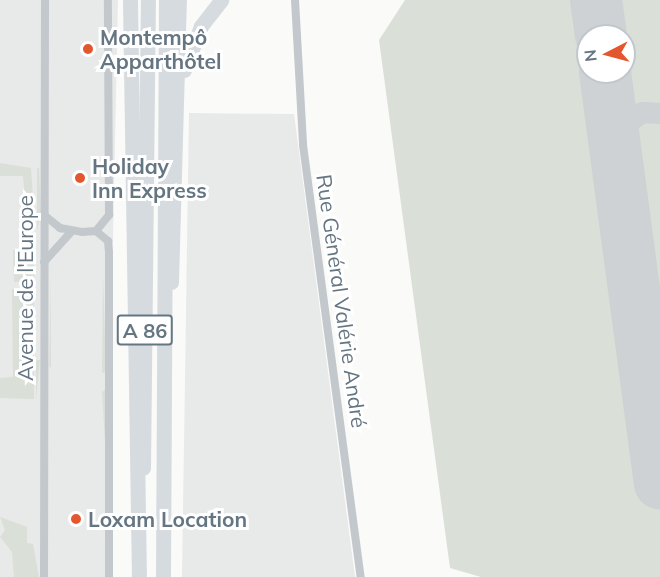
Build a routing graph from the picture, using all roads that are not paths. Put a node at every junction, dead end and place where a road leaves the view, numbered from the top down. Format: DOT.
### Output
graph roads {
  1 [pos="45,0"];
  2 [pos="108,0"];
  3 [pos="122,0"];
  4 [pos="130,0"];
  5 [pos="148,0"];
  6 [pos="166,0"];
  7 [pos="180,0"];
  8 [pos="221,0"];
  9 [pos="288,0"];
  10 [pos="296,0"];
  11 [pos="297,29"];
  12 [pos="178,94"];
  13 [pos="130,177"];
  14 [pos="44,215"];
  15 [pos="96,231"];
  16 [pos="71,232"];
  17 [pos="44,264"];
  18 [pos="163,343"];
  19 [pos="44,577"];
  20 [pos="109,577"];
  21 [pos="139,577"];
  22 [pos="163,577"];
  23 [pos="361,577"];
  1 -- 14 [label="street, Avenue de l'Europe"];
  2 -- 15 [label="street"];
  3 -- 13 [label="highway"];
  4 -- 13 [label="highway"];
  5 -- 21 [label="highway, A 86"];
  6 -- 18 [label="highway, A 86"];
  7 -- 12 [label="highway"];
  8 -- 12 [label="highway"];
  9 -- 11 [label="street, Rue Général Valérie André"];
  10 -- 11 [label="street, Rue Général Valérie André"];
  11 -- 23 [label="street, Rue Général Valérie André"];
  12 -- 18 [label="highway"];
  13 -- 21 [label="highway"];
  14 -- 16 [label="street"];
  14 -- 17 [label="street, Avenue de l'Europe"];
  15 -- 16 [label="street"];
  15 -- 20 [label="street"];
  16 -- 17 [label="street"];
  17 -- 19 [label="street, Avenue de l'Europe"];
  18 -- 22 [label="highway, A 86"];
}
